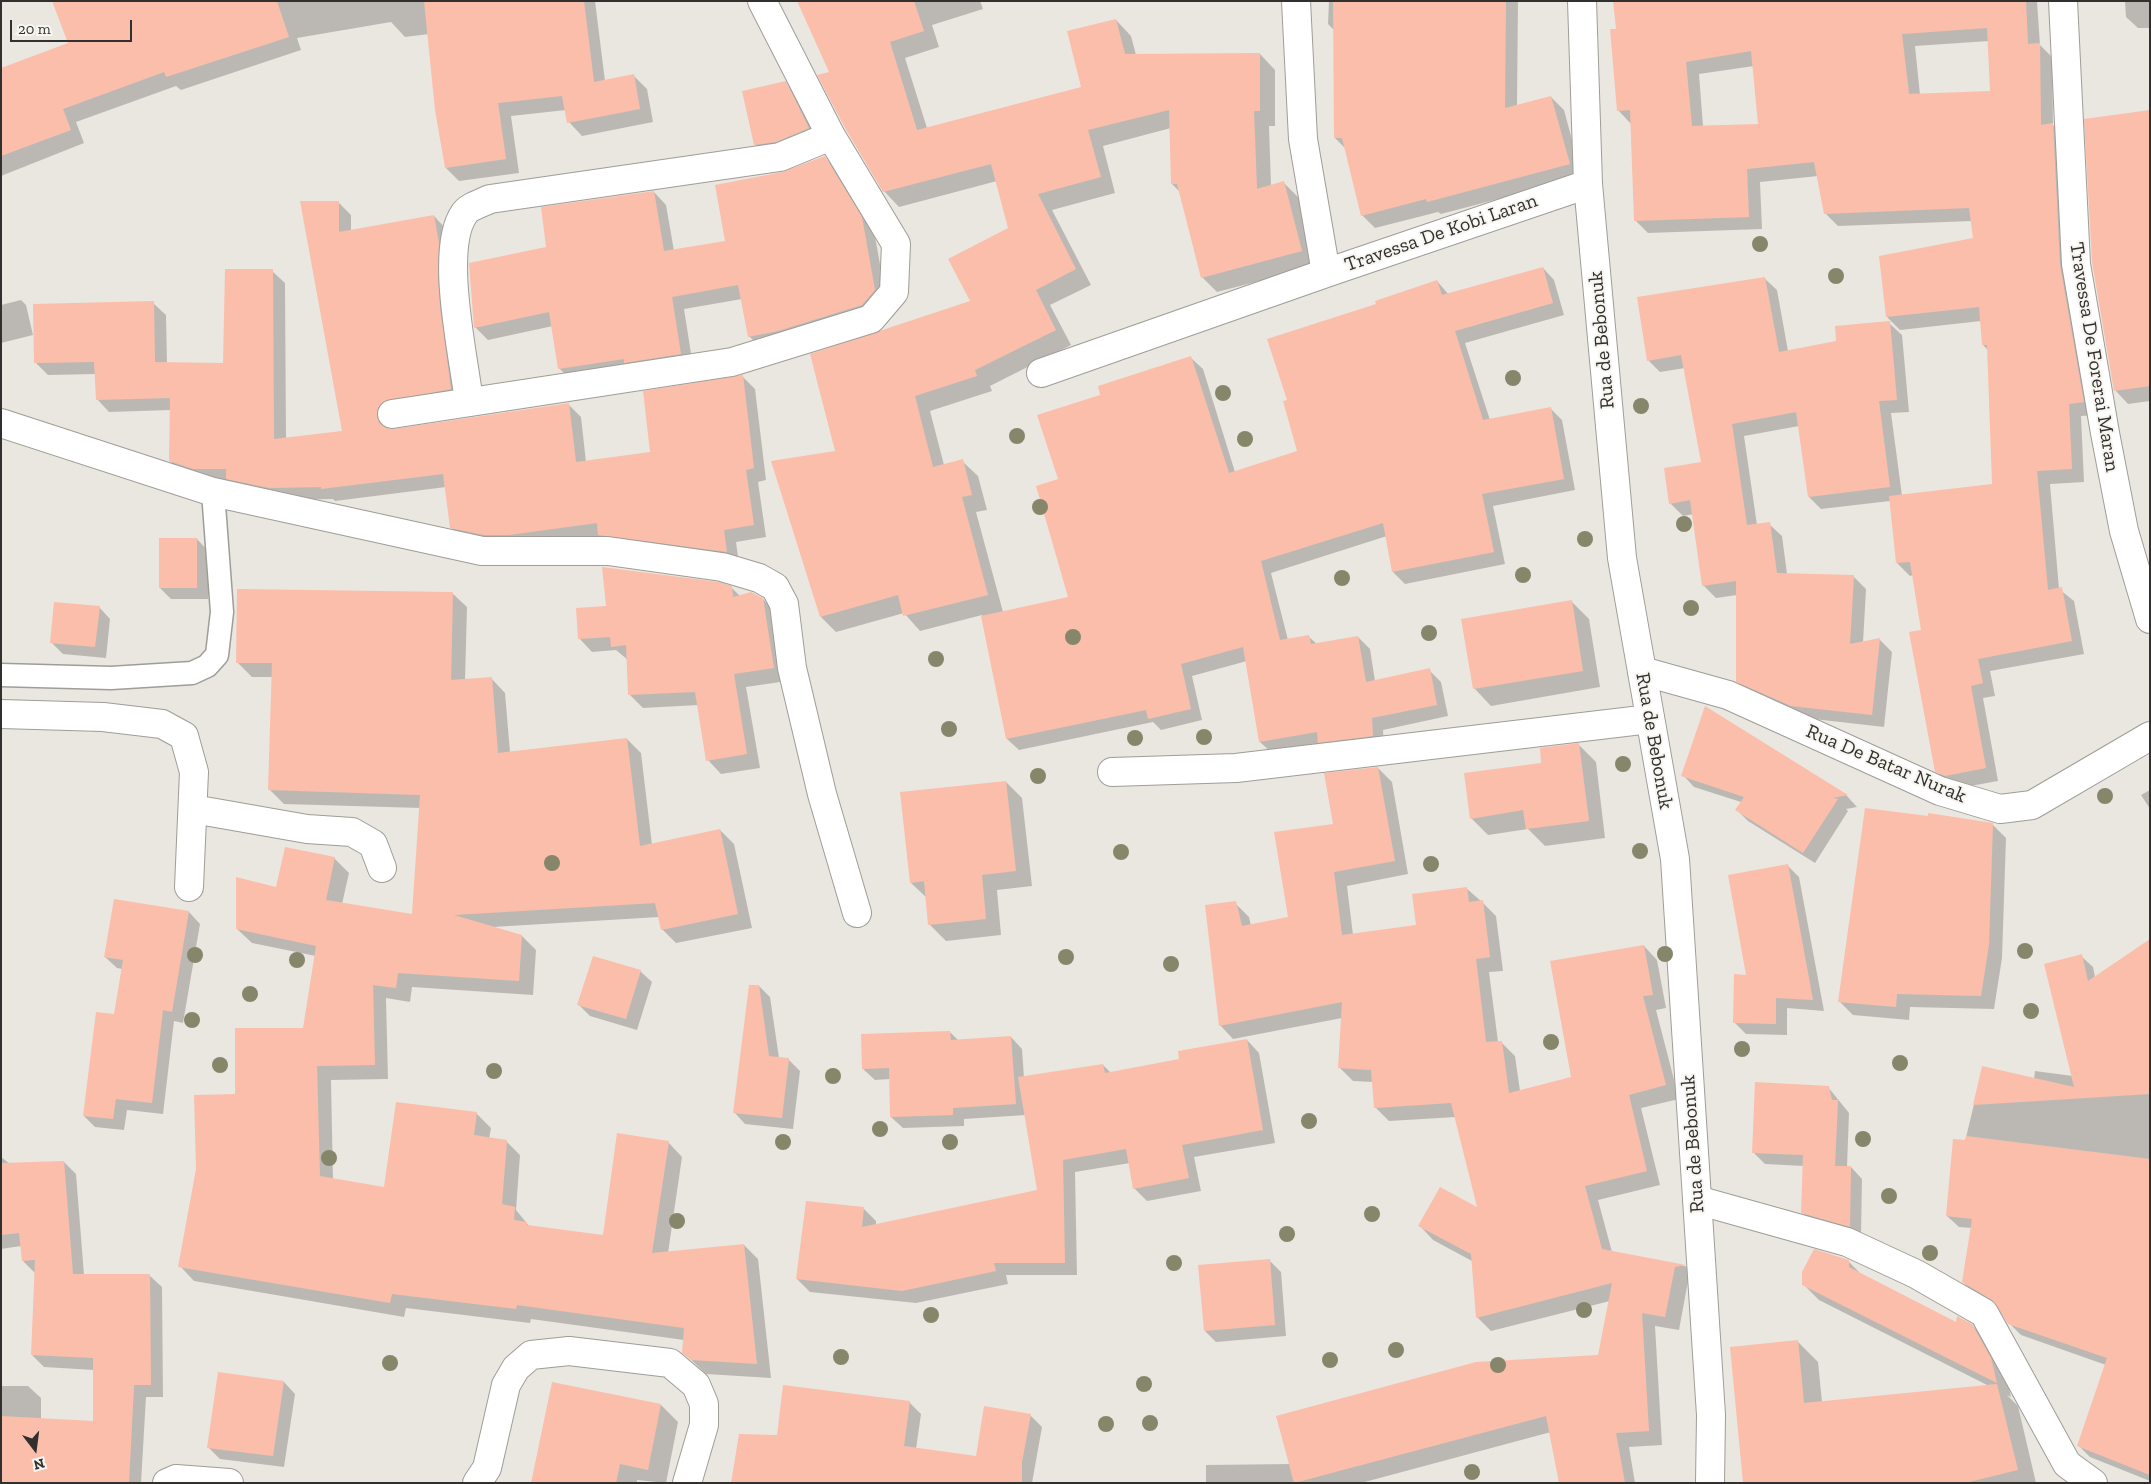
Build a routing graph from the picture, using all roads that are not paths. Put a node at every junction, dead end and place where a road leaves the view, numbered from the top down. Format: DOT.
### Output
graph roads {
  1 [pos="762,1"];
  2 [pos="1296,1"];
  3 [pos="1582,1"];
  4 [pos="2063,1"];
  5 [pos="831,136"];
  6 [pos="1588,184"];
  7 [pos="1326,272"];
  8 [pos="1041,373"];
  9 [pos="469,402"];
  10 [pos="392,414"];
  11 [pos="1,423"];
  12 [pos="213,492"];
  13 [pos="2150,619"];
  14 [pos="1642,671"];
  15 [pos="1,675"];
  16 [pos="1,714"];
  17 [pos="1650,719"];
  18 [pos="2150,736"];
  19 [pos="1112,772"];
  20 [pos="193,809"];
  21 [pos="382,868"];
  22 [pos="189,887"];
  23 [pos="857,913"];
  24 [pos="1697,1200"];
  25 [pos="167,1483"];
  26 [pos="228,1483"];
  27 [pos="477,1483"];
  28 [pos="687,1483"];
  29 [pos="1710,1483"];
  30 [pos="2093,1483"];
  1 -- 5 [label="street"];
  2 -- 7 [label="street, Travessa De Kobi Laran"];
  3 -- 6 [label="street, Rua de Bebonuk"];
  4 -- 13 [label="street, Travessa De Forerai Maran"];
  5 -- 9 [label="street"];
  5 -- 9 [label="street"];
  6 -- 7 [label="street, Travessa De Kobi Laran"];
  6 -- 14 [label="street, Rua de Bebonuk"];
  7 -- 8 [label="street"];
  9 -- 10 [label="street"];
  11 -- 12 [label="street"];
  12 -- 15 [label="lane"];
  12 -- 23 [label="street"];
  14 -- 17 [label="street, Rua de Bebonuk"];
  14 -- 18 [label="street, Rua De Batar Nurak"];
  16 -- 20 [label="street"];
  17 -- 19 [label="street"];
  17 -- 24 [label="street, Rua de Bebonuk"];
  20 -- 21 [label="street"];
  20 -- 22 [label="street"];
  24 -- 29 [label="street, Rua de Bebonuk"];
  24 -- 30 [label="street"];
  25 -- 26 [label="street"];
  27 -- 28 [label="street"];
}
